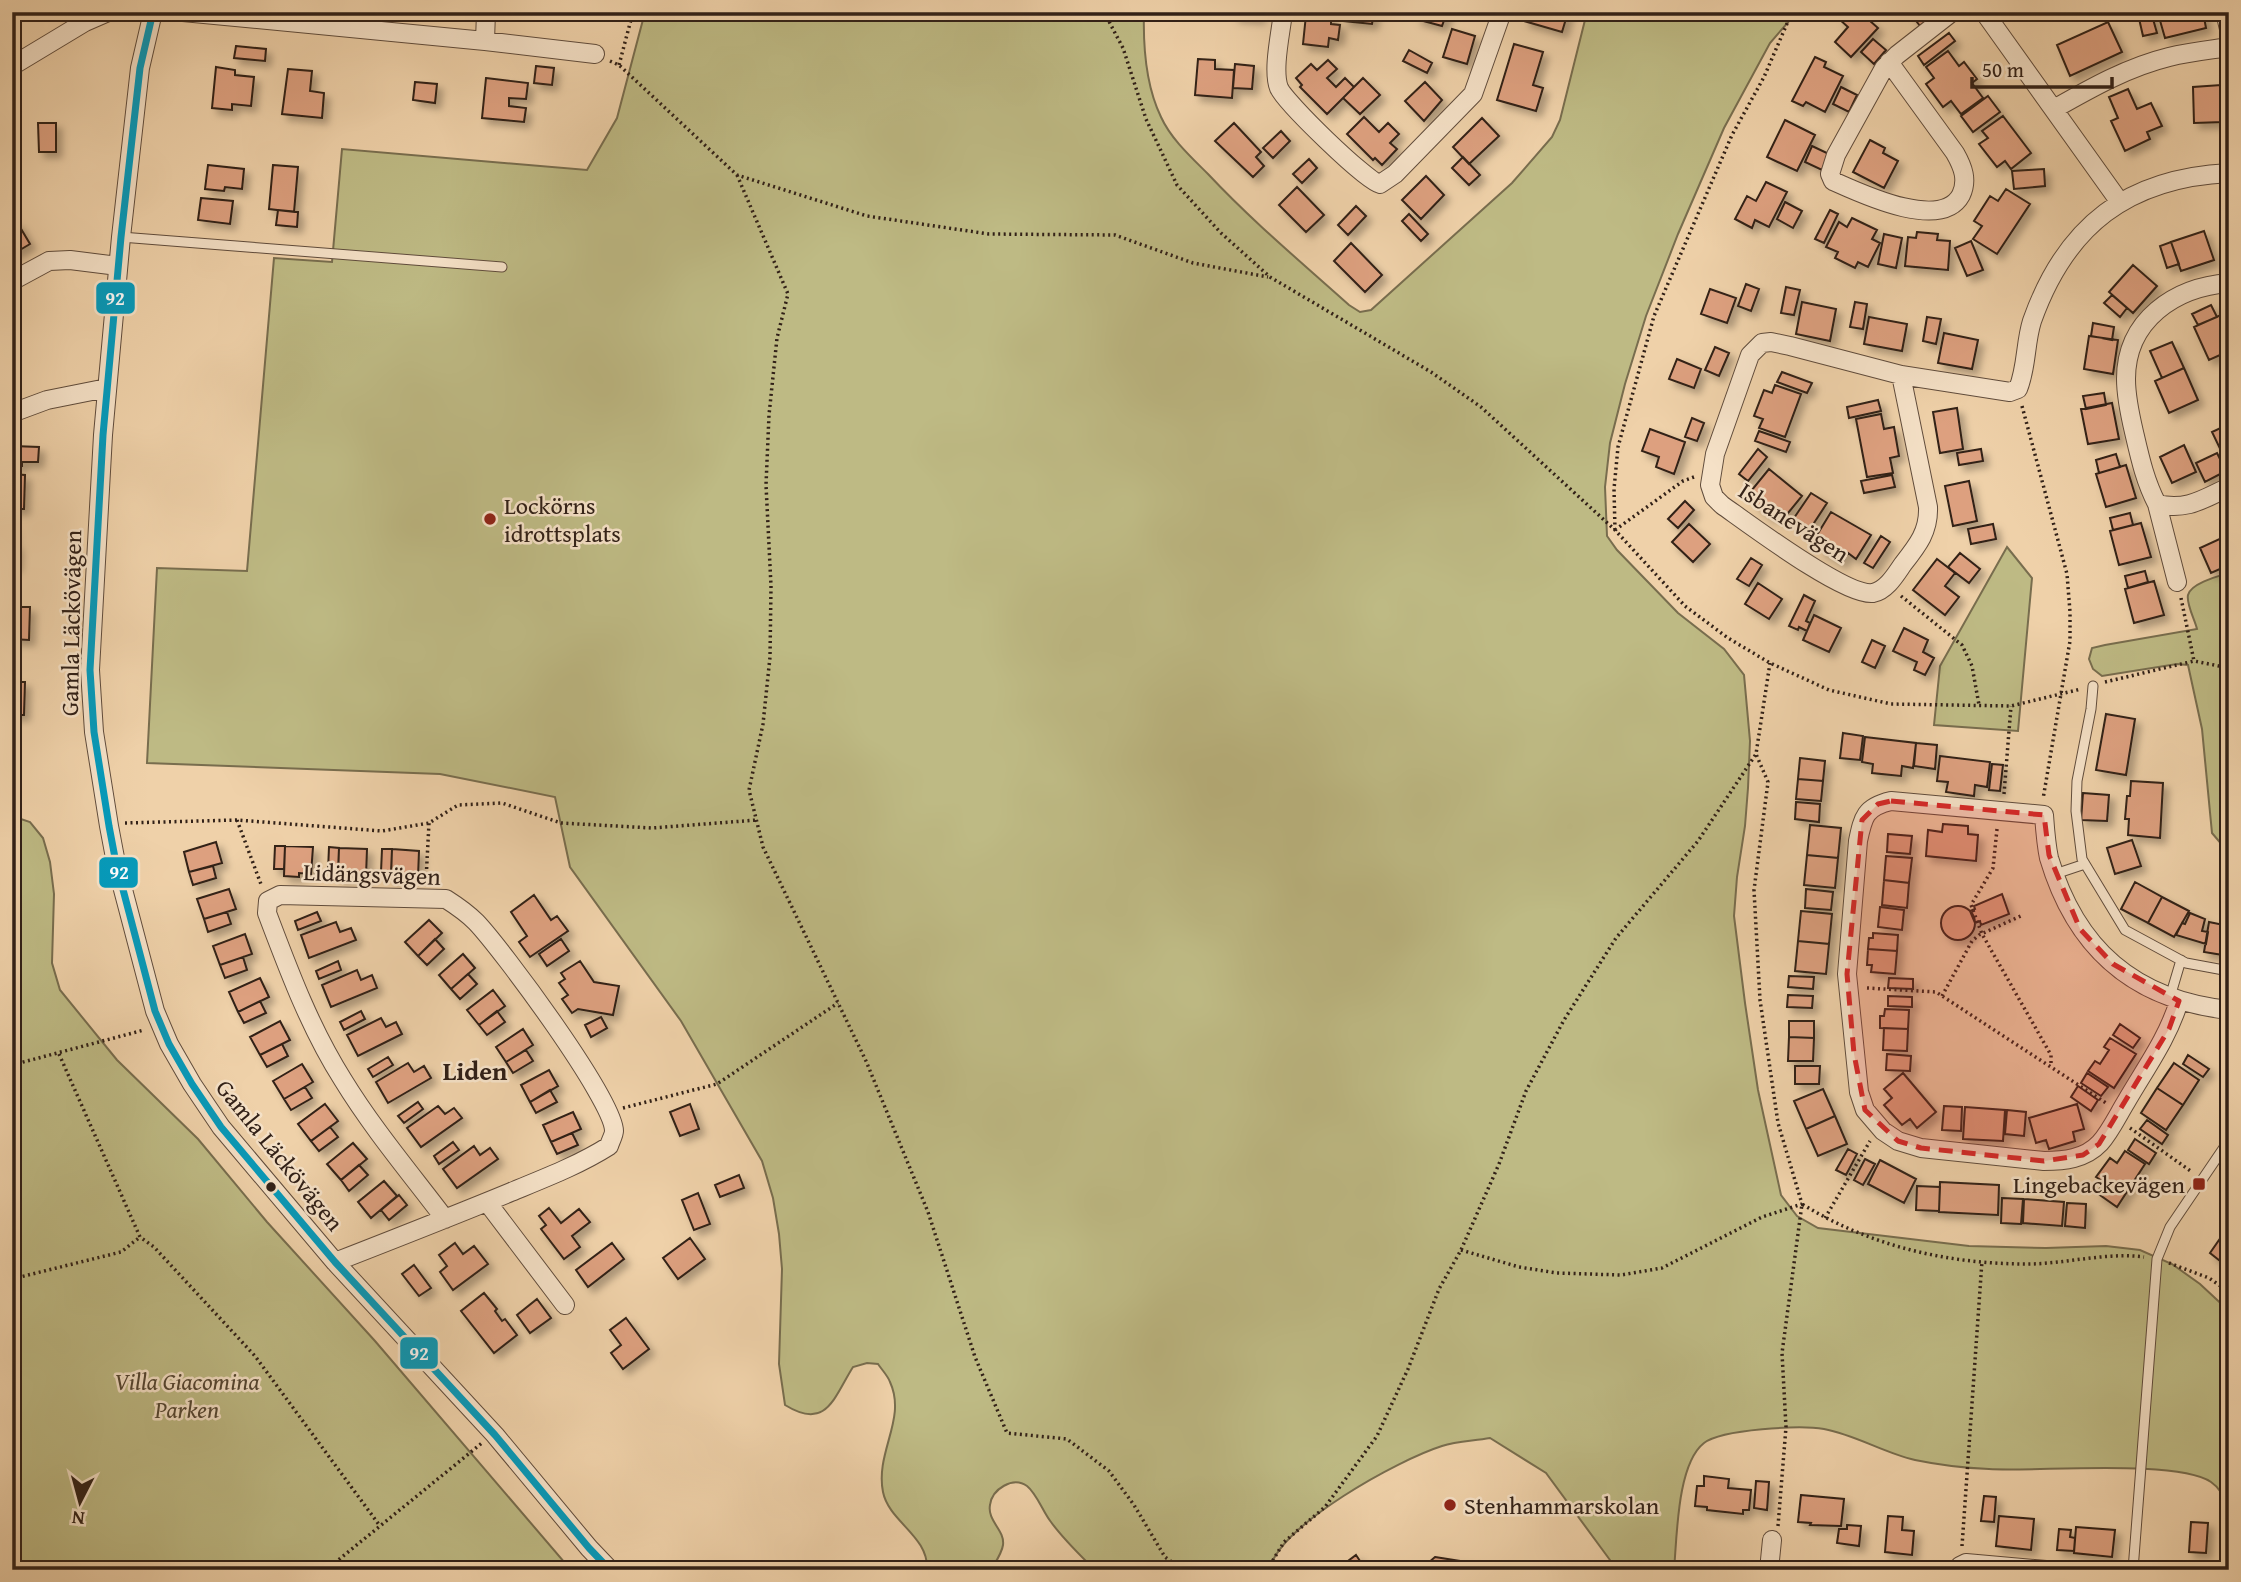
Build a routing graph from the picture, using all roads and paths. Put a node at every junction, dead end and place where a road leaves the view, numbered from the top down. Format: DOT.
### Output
graph roads {
  1 [pos="108,12"];
  2 [pos="153,12"];
  3 [pos="183,12"];
  4 [pos="486,12"];
  5 [pos="633,12"];
  6 [pos="1104,12"];
  7 [pos="1283,12"];
  8 [pos="1502,12"];
  9 [pos="1792,12"];
  10 [pos="1952,12"];
  11 [pos="1984,12"];
  12 [pos="2225,12"];
  13 [pos="2229,29"];
  14 [pos="485,41"];
  15 [pos="2229,47"];
  16 [pos="595,54"];
  17 [pos="1889,62"];
  18 [pos="619,65"];
  19 [pos="12,66"];
  20 [pos="2054,109"];
  21 [pos="2229,173"];
  22 [pos="737,175"];
  23 [pos="2119,201"];
  24 [pos="121,237"];
  25 [pos="118,266"];
  26 [pos="502,267"];
  27 [pos="1270,277"];
  28 [pos="12,281"];
  29 [pos="2229,283"];
  30 [pos="1900,375"];
  31 [pos="107,388"];
  32 [pos="2018,389"];
  33 [pos="12,413"];
  34 [pos="1710,474"];
  35 [pos="2229,487"];
  36 [pos="2157,504"];
  37 [pos="1615,530"];
  38 [pos="2178,582"];
  39 [pos="1887,585"];
  40 [pos="2194,661"];
  41 [pos="1770,663"];
  42 [pos="2229,668"];
  43 [pos="2093,686"];
  44 [pos="2062,694"];
  45 [pos="1979,705"];
  46 [pos="2011,706"];
  47 [pos="1756,754"];
  48 [pos="2000,811"];
  49 [pos="2044,815"];
  50 [pos="237,820"];
  51 [pos="757,820"];
  52 [pos="429,823"];
  53 [pos="108,825"];
  54 [pos="2085,864"];
  55 [pos="2055,874"];
  56 [pos="425,899"];
  57 [pos="268,901"];
  58 [pos="2023,915"];
  59 [pos="1983,934"];
  60 [pos="2180,960"];
  61 [pos="2229,971"];
  62 [pos="1848,987"];
  63 [pos="1942,996"];
  64 [pos="2174,1000"];
  65 [pos="838,1003"];
  66 [pos="2229,1010"];
  67 [pos="144,1022"];
  68 [pos="59,1054"];
  69 [pos="12,1065"];
  70 [pos="2051,1065"];
  71 [pos="608,1111"];
  72 [pos="2119,1113"];
  73 [pos="1879,1127"];
  74 [pos="2229,1140"];
  75 [pos="2202,1180"];
  76 [pos="487,1202"];
  77 [pos="1802,1203"];
  78 [pos="1825,1218"];
  79 [pos="446,1219"];
  80 [pos="140,1237"];
  81 [pos="1461,1250"];
  82 [pos="2157,1259"];
  83 [pos="1982,1261"];
  84 [pos="335,1262"];
  85 [pos="12,1279"];
  86 [pos="2229,1292"];
  87 [pos="565,1304"];
  88 [pos="473,1434"];
  89 [pos="380,1526"];
  90 [pos="1772,1540"];
  91 [pos="1960,1568"];
  92 [pos="326,1570"];
  93 [pos="610,1570"];
  94 [pos="1183,1570"];
  95 [pos="1268,1570"];
  96 [pos="1769,1570"];
  97 [pos="2046,1570"];
  98 [pos="2133,1570"];
  1 -- 19 [label="street"];
  2 -- 24 [label="street, Gamla Läckövägen"];
  3 -- 14 [label="street"];
  4 -- 14 [label="street"];
  5 -- 18 [label="path"];
  6 -- 27 [label="path"];
  7 -- 8 [label="street"];
  9 -- 37 [label="path"];
  10 -- 17 [label="street"];
  11 -- 20 [label="street"];
  12 -- 13 [label="street"];
  14 -- 16 [label="street"];
  15 -- 20 [label="street"];
  16 -- 18 [label="path"];
  17 -- 17 [label="street"];
  18 -- 22 [label="path"];
  20 -- 23 [label="street"];
  21 -- 23 [label="street"];
  22 -- 27 [label="path"];
  22 -- 51 [label="path"];
  23 -- 32 [label="street"];
  24 -- 25 [label="street, Gamla Läckövägen"];
  24 -- 26 [label="lane"];
  25 -- 28 [label="street"];
  25 -- 31 [label="street, Gamla Läckövägen"];
  27 -- 37 [label="path"];
  29 -- 36 [label="street"];
  30 -- 32 [label="street, Isbanevägen"];
  30 -- 34 [label="street, Isbanevägen"];
  30 -- 39 [label="street"];
  31 -- 33 [label="street"];
  31 -- 53 [label="street, Gamla Läckövägen"];
  32 -- 44 [label="path"];
  34 -- 37 [label="path"];
  34 -- 39 [label="street, Isbanevägen"];
  35 -- 36 [label="street"];
  36 -- 38 [label="street"];
  37 -- 41 [label="path"];
  38 -- 40 [label="path"];
  39 -- 45 [label="path"];
  40 -- 42 [label="path"];
  40 -- 43 [label="path"];
  41 -- 45 [label="path"];
  41 -- 47 [label="path"];
  43 -- 44 [label="path"];
  43 -- 54 [label="lane"];
  44 -- 46 [label="path"];
  44 -- 49 [label="path"];
  45 -- 46 [label="path"];
  46 -- 48 [label="path"];
  47 -- 77 [label="path"];
  47 -- 81 [label="path"];
  48 -- 49 [label="street"];
  48 -- 59 [label="path"];
  48 -- 62 [label="street"];
  49 -- 55 [label="street"];
  50 -- 52 [label="path"];
  50 -- 53 [label="path"];
  50 -- 57 [label="path"];
  51 -- 52 [label="path"];
  51 -- 65 [label="path"];
  52 -- 56 [label="path"];
  53 -- 84 [label="street, Gamla Läckövägen"];
  54 -- 55 [label="lane"];
  54 -- 60 [label="lane"];
  55 -- 64 [label="street"];
  56 -- 57 [label="street, Lidängsvägen"];
  56 -- 71 [label="street, Lidängsvägen"];
  57 -- 79 [label="street"];
  58 -- 59 [label="path"];
  59 -- 63 [label="path"];
  59 -- 70 [label="path"];
  60 -- 61 [label="lane"];
  60 -- 64 [label="lane"];
  62 -- 63 [label="path"];
  62 -- 73 [label="street"];
  63 -- 70 [label="path"];
  64 -- 66 [label="street"];
  64 -- 72 [label="street"];
  65 -- 71 [label="path"];
  65 -- 94 [label="path"];
  67 -- 68 [label="path"];
  68 -- 69 [label="path"];
  68 -- 80 [label="path"];
  70 -- 72 [label="path"];
  71 -- 76 [label="street, Lidängsvägen"];
  72 -- 73 [label="street"];
  72 -- 75 [label="path"];
  73 -- 78 [label="path"];
  74 -- 75 [label="lane"];
  75 -- 82 [label="lane"];
  76 -- 79 [label="street, Lidängsvägen"];
  76 -- 87 [label="street"];
  77 -- 78 [label="path"];
  77 -- 81 [label="path"];
  77 -- 90 [label="path"];
  78 -- 83 [label="path"];
  79 -- 84 [label="street, Lidängsvägen"];
  80 -- 85 [label="path"];
  80 -- 89 [label="path"];
  81 -- 95 [label="path"];
  82 -- 83 [label="path"];
  82 -- 86 [label="path"];
  82 -- 98 [label="lane"];
  83 -- 91 [label="path"];
  84 -- 93 [label="street, Gamla Läckövägen"];
  88 -- 89 [label="path"];
  89 -- 92 [label="path"];
  90 -- 96 [label="street"];
  91 -- 97 [label="street"];
}
